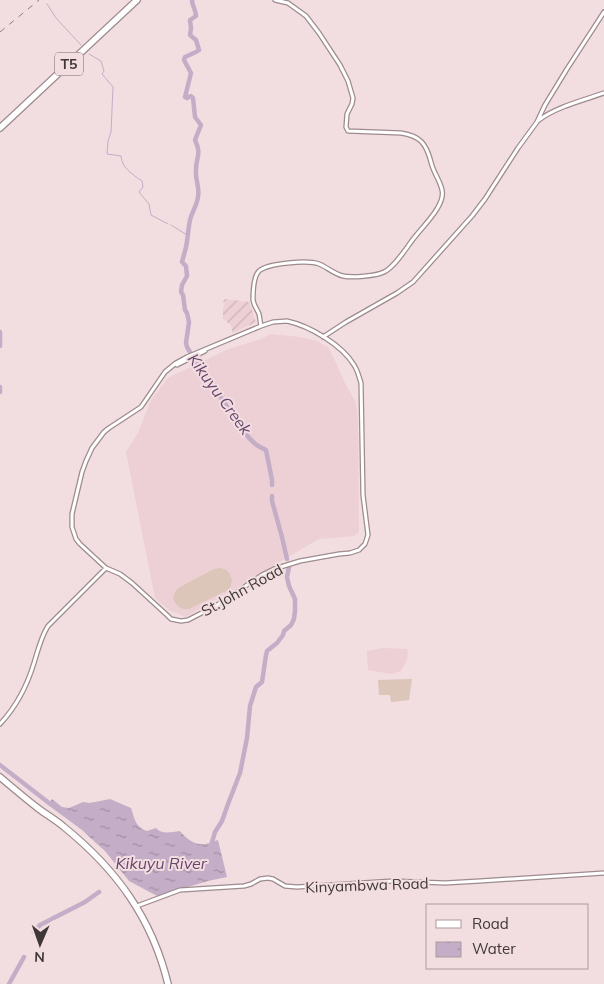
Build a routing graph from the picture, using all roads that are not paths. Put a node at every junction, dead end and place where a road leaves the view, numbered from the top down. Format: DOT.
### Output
graph roads {
  1 [pos="137,0"];
  2 [pos="275,0"];
  3 [pos="604,12"];
  4 [pos="604,92"];
  5 [pos="537,122"];
  6 [pos="0,128"];
  7 [pos="261,326"];
  8 [pos="323,337"];
  9 [pos="106,568"];
  10 [pos="0,724"];
  11 [pos="0,777"];
  12 [pos="604,873"];
  13 [pos="137,906"];
  14 [pos="168,984"];
  1 -- 6 [label="highway, T5"];
  2 -- 7 [label="street"];
  3 -- 5 [label="street"];
  4 -- 5 [label="street"];
  5 -- 8 [label="street"];
  7 -- 8 [label="street, St.John Road"];
  7 -- 9 [label="street, St.John Road"];
  8 -- 9 [label="street, St.John Road"];
  9 -- 10 [label="street"];
  11 -- 13 [label="highway"];
  12 -- 13 [label="street, Kinyambwa Road"];
  13 -- 14 [label="highway"];
}
